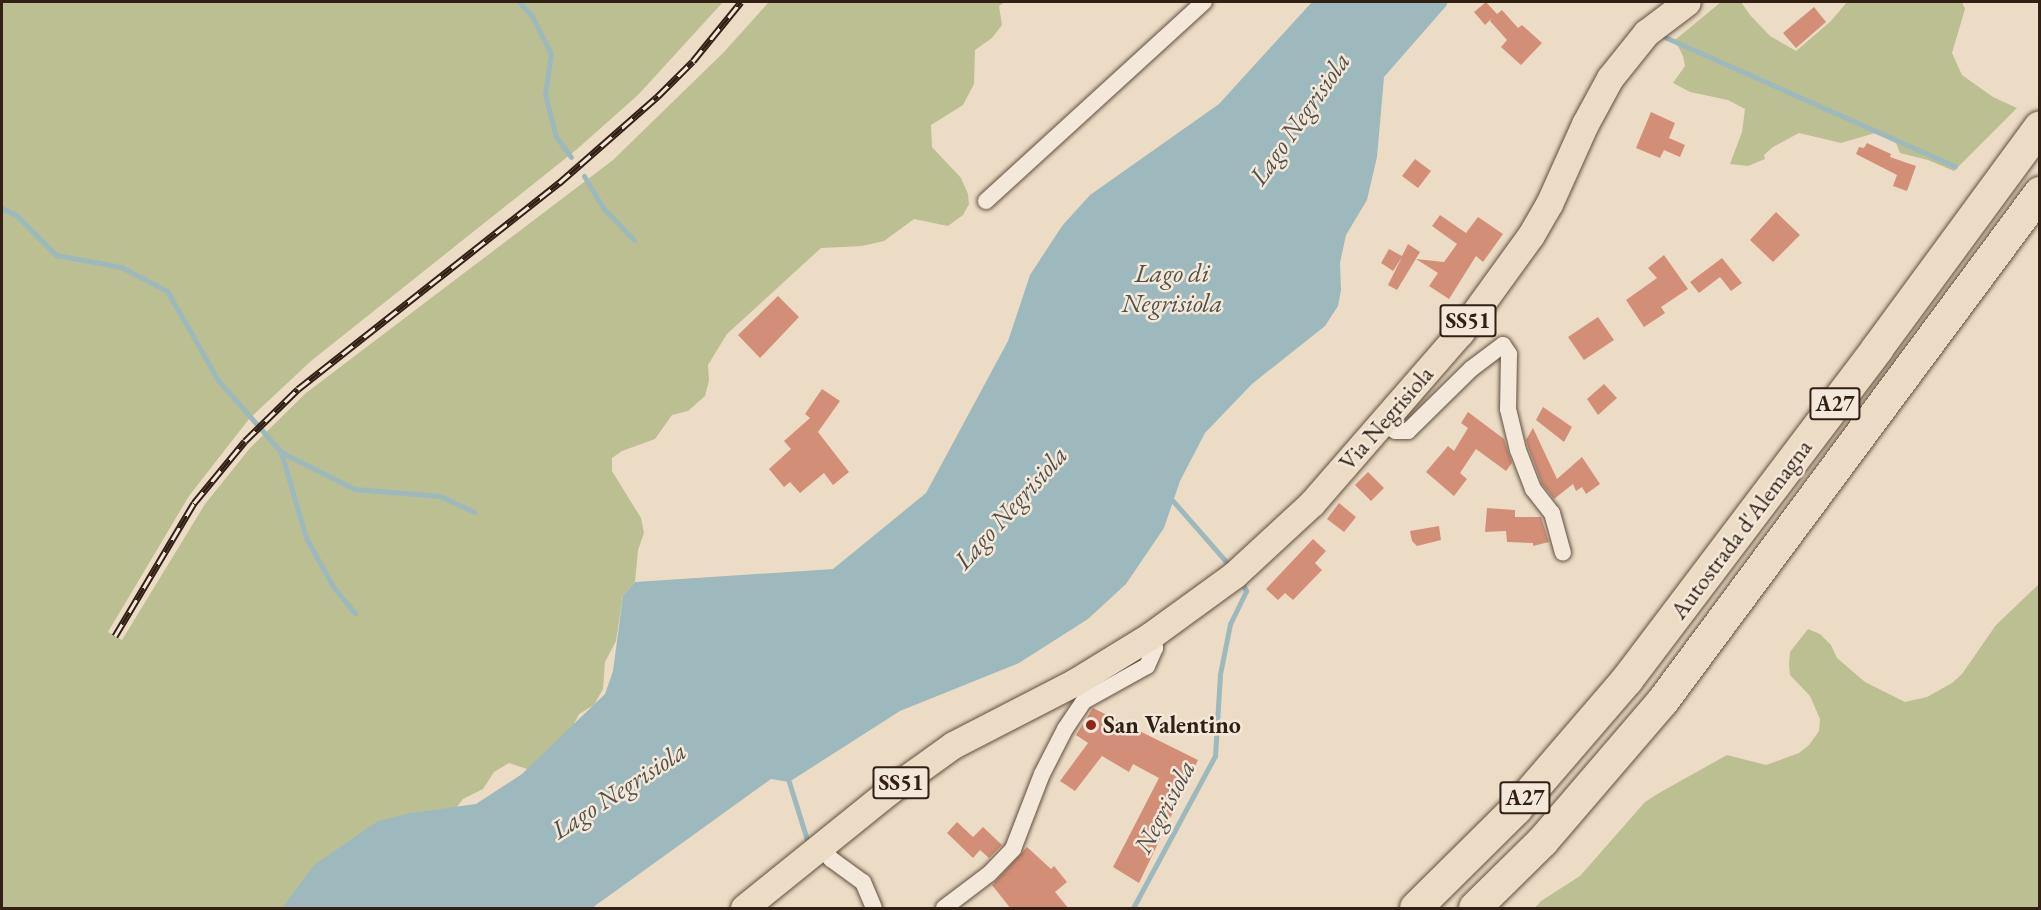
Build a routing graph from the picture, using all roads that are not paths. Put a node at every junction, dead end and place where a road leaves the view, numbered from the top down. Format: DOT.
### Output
graph roads {
  1 [pos="1204,2"];
  2 [pos="1687,2"];
  3 [pos="2040,127"];
  4 [pos="2040,193"];
  5 [pos="987,201"];
  6 [pos="1382,423"];
  7 [pos="1563,553"];
  8 [pos="1150,636"];
  9 [pos="821,847"];
  10 [pos="744,909"];
  11 [pos="874,909"];
  12 [pos="944,909"];
  13 [pos="1416,909"];
  14 [pos="1474,909"];
  1 -- 5 [label="street"];
  2 -- 6 [label="main road, Via Negrisiola / SS51"];
  3 -- 13 [label="highway, Autostrada d'Alemagna / A27"];
  4 -- 14 [label="highway, Autostrada d'Alemagna / A27"];
  6 -- 7 [label="street"];
  6 -- 8 [label="main road, Via Negrisiola / SS51"];
  8 -- 9 [label="main road, Via Negrisiola / SS51"];
  8 -- 12 [label="street"];
  9 -- 10 [label="main road, SS51"];
  9 -- 11 [label="street"];
}
